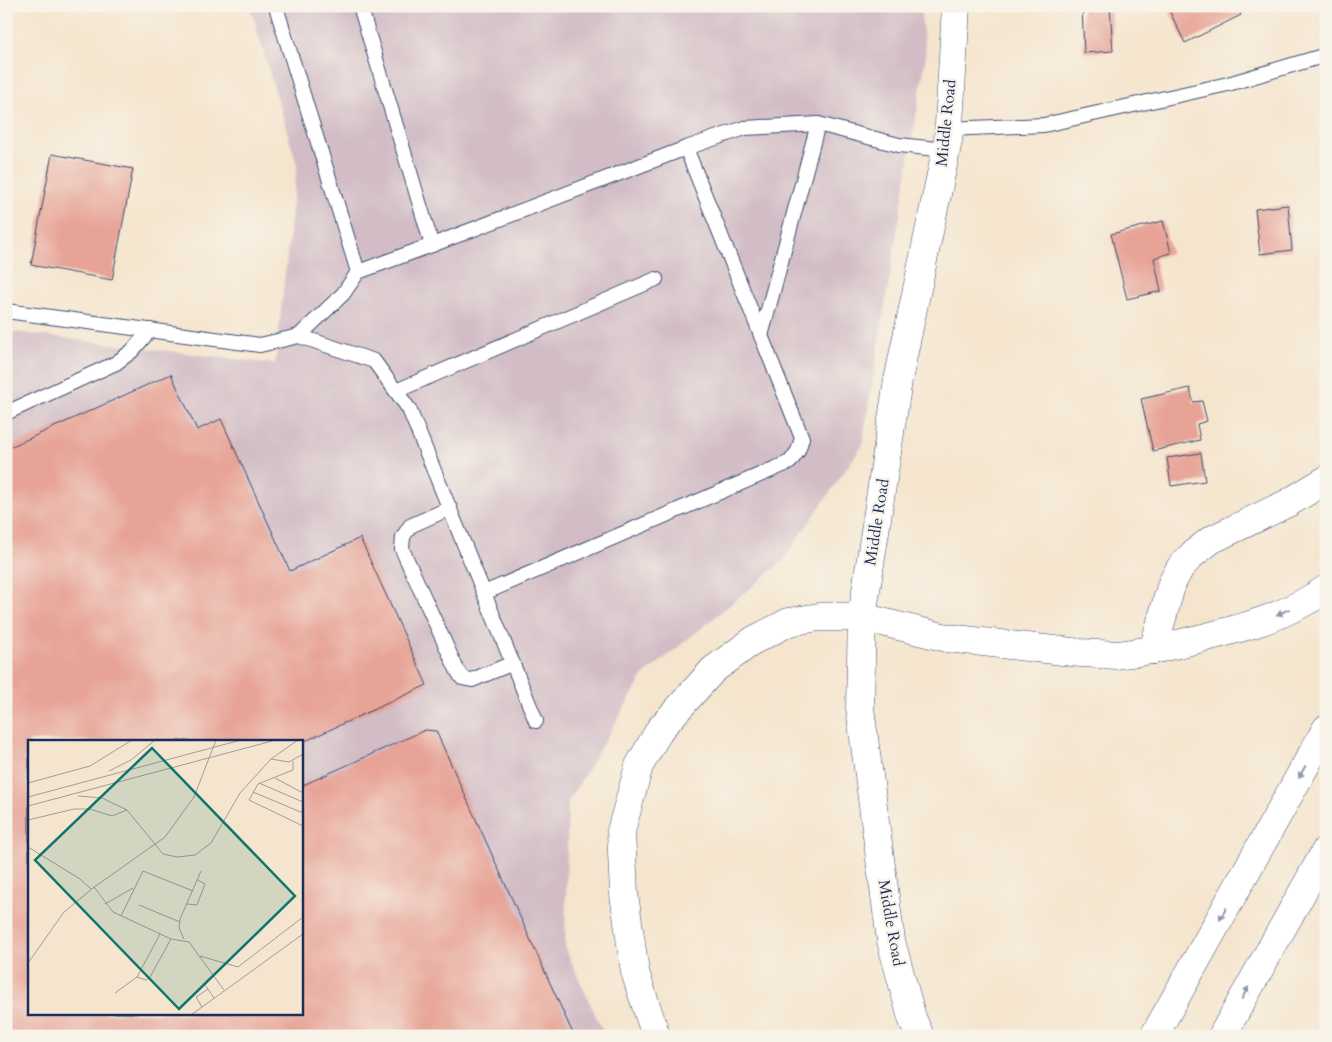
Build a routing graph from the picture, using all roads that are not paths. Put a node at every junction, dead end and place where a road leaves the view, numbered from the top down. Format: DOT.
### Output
graph roads {
  1 [pos="277,6"];
  2 [pos="360,6"];
  3 [pos="956,6"];
  4 [pos="1326,55"];
  5 [pos="818,124"];
  6 [pos="947,140"];
  7 [pos="686,148"];
  8 [pos="432,245"];
  9 [pos="358,272"];
  10 [pos="656,279"];
  11 [pos="6,311"];
  12 [pos="150,330"];
  13 [pos="299,336"];
  14 [pos="761,336"];
  15 [pos="396,391"];
  16 [pos="6,413"];
  17 [pos="1326,480"];
  18 [pos="450,508"];
  19 [pos="1326,589"];
  20 [pos="484,593"];
  21 [pos="862,617"];
  22 [pos="1153,650"];
  23 [pos="513,663"];
  24 [pos="536,721"];
  25 [pos="1326,729"];
  26 [pos="1326,850"];
  27 [pos="656,1036"];
  28 [pos="920,1036"];
  29 [pos="1154,1036"];
  30 [pos="1222,1036"];
  1 -- 9 [label="lane"];
  2 -- 8 [label="lane"];
  3 -- 6 [label="main road, Middle Road"];
  4 -- 6 [label="lane"];
  5 -- 6 [label="lane"];
  5 -- 7 [label="lane"];
  5 -- 14 [label="lane"];
  6 -- 21 [label="main road, Middle Road"];
  7 -- 8 [label="lane"];
  7 -- 14 [label="lane"];
  8 -- 9 [label="lane"];
  9 -- 13 [label="lane"];
  10 -- 15 [label="lane"];
  11 -- 12 [label="lane"];
  12 -- 13 [label="lane"];
  12 -- 16 [label="lane"];
  13 -- 15 [label="lane"];
  14 -- 20 [label="lane"];
  15 -- 18 [label="lane"];
  17 -- 22 [label="main road"];
  18 -- 20 [label="lane"];
  18 -- 23 [label="lane"];
  19 -- 22 [label="main road, one-way"];
  20 -- 23 [label="lane"];
  21 -- 22 [label="main road"];
  21 -- 27 [label="main road"];
  21 -- 28 [label="main road, Middle Road"];
  23 -- 24 [label="lane"];
  25 -- 29 [label="main road, one-way"];
  30 -- 26 [label="main road, one-way"];
}
